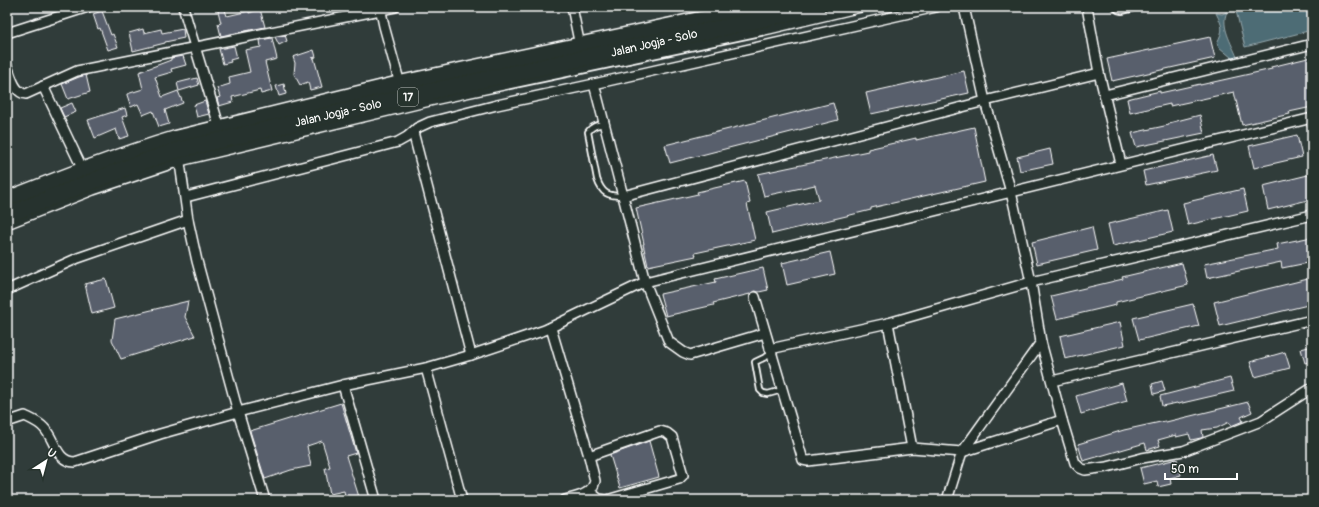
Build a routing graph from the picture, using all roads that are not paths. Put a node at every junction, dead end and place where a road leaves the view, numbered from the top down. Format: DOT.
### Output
graph roads {
  1 [pos="88,7"];
  2 [pos="183,7"];
  3 [pos="395,7"];
  4 [pos="572,7"];
  5 [pos="755,7"];
  6 [pos="817,7"];
  7 [pos="861,7"];
  8 [pos="936,7"];
  9 [pos="964,7"];
  10 [pos="1087,7"];
  11 [pos="1115,7"];
  12 [pos="1139,7"];
  13 [pos="380,9"];
  14 [pos="7,33"];
  15 [pos="1312,44"];
  16 [pos="580,46"];
  17 [pos="195,48"];
  18 [pos="7,66"];
  19 [pos="1099,73"];
  20 [pos="594,84"];
  21 [pos="43,86"];
  22 [pos="1106,95"];
  23 [pos="406,96"];
  24 [pos="985,101"];
  25 [pos="1312,118"];
  26 [pos="604,124"];
  27 [pos="220,129"];
  28 [pos="413,132"];
  29 [pos="178,150"];
  30 [pos="1121,164"];
  31 [pos="83,170"];
  32 [pos="1011,192"];
  33 [pos="623,196"];
  34 [pos="186,197"];
  35 [pos="7,200"];
  36 [pos="7,215"];
  37 [pos="1312,215"];
  38 [pos="188,220"];
  39 [pos="7,224"];
  40 [pos="645,282"];
  41 [pos="1031,282"];
  42 [pos="7,290"];
  43 [pos="755,297"];
  44 [pos="1312,320"];
  45 [pos="888,323"];
  46 [pos="551,328"];
  47 [pos="765,333"];
  48 [pos="1041,342"];
  49 [pos="771,352"];
  50 [pos="471,355"];
  51 [pos="426,368"];
  52 [pos="1052,381"];
  53 [pos="344,385"];
  54 [pos="1312,388"];
  55 [pos="782,390"];
  56 [pos="238,412"];
  57 [pos="1062,420"];
  58 [pos="7,422"];
  59 [pos="912,448"];
  60 [pos="962,452"];
  61 [pos="589,456"];
  62 [pos="590,492"];
  63 [pos="265,500"];
  64 [pos="376,500"];
  65 [pos="462,500"];
  66 [pos="565,500"];
  67 [pos="947,500"];
  1 -- 14 [label="street"];
  2 -- 17 [label="street"];
  3 -- 13 [label="street"];
  4 -- 16 [label="street"];
  5 -- 16 [label="highway, Jalan Jogja - Solo / 17"];
  6 -- 23 [label="highway, Jalan Jogja - Solo / 17"];
  7 -- 23 [label="street"];
  8 -- 20 [label="street"];
  9 -- 24 [label="street"];
  10 -- 19 [label="street"];
  11 -- 12 [label="lane"];
  13 -- 17 [label="street"];
  13 -- 23 [label="street"];
  15 -- 22 [label="street"];
  16 -- 23 [label="highway, Jalan Jogja - Solo / 17"];
  17 -- 21 [label="street"];
  17 -- 27 [label="street"];
  18 -- 21 [label="street"];
  19 -- 22 [label="street"];
  19 -- 24 [label="street"];
  20 -- 26 [label="street"];
  20 -- 28 [label="street"];
  21 -- 31 [label="street"];
  22 -- 30 [label="street"];
  23 -- 27 [label="highway, Jalan Jogja - Solo / 17"];
  23 -- 29 [label="highway, Jalan Jogja - Solo / 17"];
  24 -- 32 [label="street"];
  24 -- 33 [label="street"];
  25 -- 30 [label="street"];
  26 -- 33 [label="street"];
  26 -- 33 [label="lane"];
  27 -- 29 [label="highway, Jalan Jogja - Solo / 17"];
  28 -- 34 [label="street"];
  28 -- 50 [label="street"];
  29 -- 31 [label="highway, Jalan Jogja - Solo / 17"];
  29 -- 34 [label="street"];
  29 -- 36 [label="highway, Jalan Jogja - Solo / 17"];
  29 -- 39 [label="street"];
  30 -- 32 [label="street"];
  31 -- 35 [label="highway, Jalan Jogja - Solo / 17"];
  32 -- 40 [label="street"];
  32 -- 41 [label="street"];
  33 -- 40 [label="street"];
  34 -- 38 [label="street"];
  37 -- 41 [label="street"];
  38 -- 42 [label="street"];
  38 -- 56 [label="street"];
  40 -- 46 [label="street"];
  40 -- 47 [label="street"];
  41 -- 45 [label="street"];
  41 -- 48 [label="street"];
  43 -- 47 [label="street"];
  44 -- 52 [label="street"];
  45 -- 49 [label="street"];
  45 -- 59 [label="street"];
  46 -- 50 [label="street"];
  46 -- 61 [label="street"];
  47 -- 49 [label="street"];
  48 -- 52 [label="street"];
  48 -- 60 [label="street"];
  49 -- 55 [label="street"];
  49 -- 55 [label="lane"];
  50 -- 51 [label="street"];
  51 -- 53 [label="street"];
  51 -- 65 [label="street"];
  52 -- 57 [label="street"];
  53 -- 56 [label="street"];
  53 -- 64 [label="street"];
  54 -- 57 [label="street"];
  55 -- 59 [label="street"];
  56 -- 58 [label="street"];
  56 -- 63 [label="street"];
  57 -- 60 [label="street"];
  59 -- 60 [label="street"];
  60 -- 67 [label="street"];
  61 -- 62 [label="street"];
  61 -- 62 [label="street"];
  62 -- 66 [label="street"];
}
